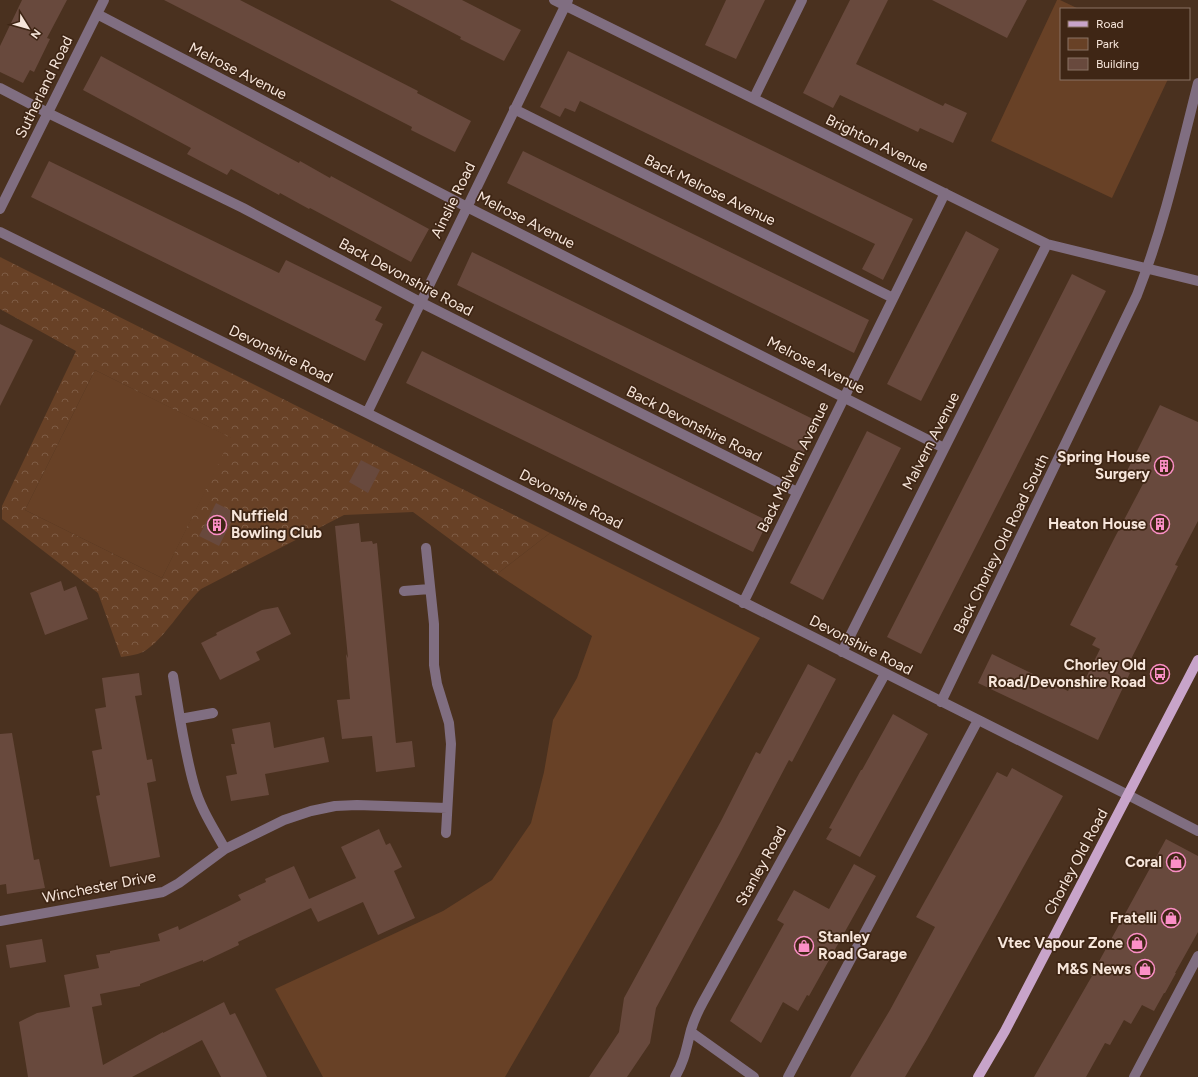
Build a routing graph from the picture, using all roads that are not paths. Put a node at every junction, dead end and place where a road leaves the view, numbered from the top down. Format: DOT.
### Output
graph roads {
  1 [pos="104,0"];
  2 [pos="554,0"];
  3 [pos="802,0"];
  4 [pos="567,3"];
  5 [pos="97,14"];
  6 [pos="1198,82"];
  7 [pos="0,88"];
  8 [pos="754,98"];
  9 [pos="514,109"];
  10 [pos="48,113"];
  11 [pos="945,193"];
  12 [pos="467,207"];
  13 [pos="0,209"];
  14 [pos="0,232"];
  15 [pos="1047,244"];
  16 [pos="1147,268"];
  17 [pos="1198,281"];
  18 [pos="893,298"];
  19 [pos="420,302"];
  20 [pos="845,397"];
  21 [pos="367,413"];
  22 [pos="944,448"];
  23 [pos="797,492"];
  24 [pos="426,548"];
  25 [pos="430,589"];
  26 [pos="404,591"];
  27 [pos="743,603"];
  28 [pos="842,652"];
  29 [pos="1198,660"];
  30 [pos="885,674"];
  31 [pos="173,676"];
  32 [pos="941,702"];
  33 [pos="213,713"];
  34 [pos="180,719"];
  35 [pos="978,720"];
  36 [pos="1128,795"];
  37 [pos="447,808"];
  38 [pos="1198,831"];
  39 [pos="446,833"];
  40 [pos="225,849"];
  41 [pos="0,921"];
  42 [pos="1198,956"];
  43 [pos="691,1032"];
  44 [pos="675,1077"];
  45 [pos="754,1077"];
  46 [pos="788,1077"];
  47 [pos="978,1077"];
  48 [pos="1134,1077"];
  1 -- 5 [label="street, Sutherland Road"];
  2 -- 4 [label="street, Brighton Avenue"];
  3 -- 8 [label="street"];
  4 -- 8 [label="street, Brighton Avenue"];
  4 -- 9 [label="street, Ainslie Road"];
  5 -- 10 [label="street, Sutherland Road"];
  5 -- 12 [label="street, Melrose Avenue"];
  6 -- 16 [label="street, Back Chorley Old Road South"];
  7 -- 10 [label="street, Back Devonshire Road"];
  8 -- 11 [label="street, Brighton Avenue"];
  9 -- 12 [label="street, Ainslie Road"];
  9 -- 18 [label="street, Back Melrose Avenue"];
  10 -- 13 [label="street, Sutherland Road"];
  10 -- 19 [label="street, Back Devonshire Road"];
  11 -- 15 [label="street, Brighton Avenue"];
  11 -- 18 [label="street, Back Malvern Avenue"];
  12 -- 19 [label="street, Ainslie Road"];
  12 -- 20 [label="street, Melrose Avenue"];
  14 -- 21 [label="street, Devonshire Road"];
  15 -- 16 [label="street, Brighton Avenue"];
  15 -- 22 [label="street, Malvern Avenue"];
  16 -- 17 [label="street, Brighton Avenue"];
  16 -- 32 [label="street, Back Chorley Old Road South"];
  18 -- 20 [label="street, Back Malvern Avenue"];
  19 -- 21 [label="street, Ainslie Road"];
  19 -- 23 [label="street, Back Devonshire Road"];
  20 -- 22 [label="street, Melrose Avenue"];
  20 -- 23 [label="street, Back Malvern Avenue"];
  21 -- 27 [label="street, Devonshire Road"];
  22 -- 28 [label="street, Malvern Avenue"];
  23 -- 27 [label="street, Back Malvern Avenue"];
  24 -- 25 [label="street"];
  25 -- 26 [label="street"];
  25 -- 37 [label="street"];
  27 -- 28 [label="street, Devonshire Road"];
  28 -- 30 [label="street, Devonshire Road"];
  29 -- 36 [label="main road, Chorley Old Road"];
  30 -- 32 [label="street, Devonshire Road"];
  30 -- 43 [label="street, Stanley Road"];
  31 -- 34 [label="street"];
  32 -- 35 [label="street, Devonshire Road"];
  33 -- 34 [label="street"];
  34 -- 40 [label="street"];
  35 -- 36 [label="street, Devonshire Road"];
  35 -- 46 [label="street"];
  36 -- 38 [label="street, Devonshire Road"];
  36 -- 47 [label="main road, Chorley Old Road"];
  37 -- 39 [label="street"];
  37 -- 40 [label="street, Winchester Drive"];
  40 -- 41 [label="street, Winchester Drive"];
  42 -- 48 [label="street"];
  43 -- 44 [label="street, Stanley Road"];
  43 -- 45 [label="street"];
}
